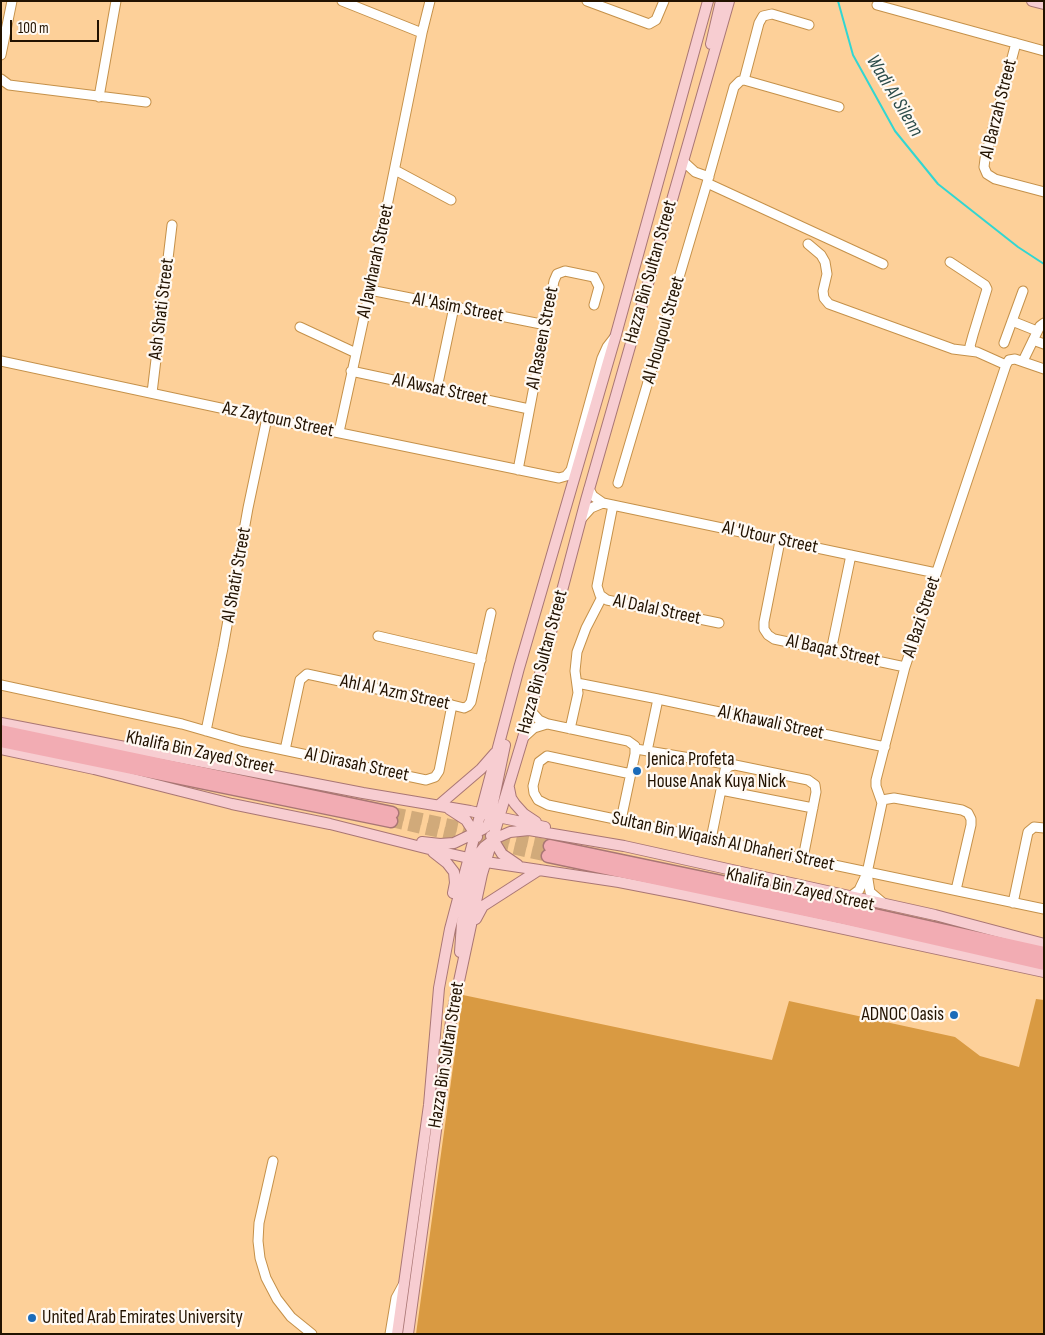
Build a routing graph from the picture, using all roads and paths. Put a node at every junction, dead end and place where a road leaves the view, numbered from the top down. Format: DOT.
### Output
graph roads {
  1 [pos="12,1"];
  2 [pos="342,1"];
  3 [pos="430,1"];
  4 [pos="587,1"];
  5 [pos="664,1"];
  6 [pos="702,1"];
  7 [pos="708,1"];
  8 [pos="721,1"];
  9 [pos="729,1"];
  10 [pos="1032,1"];
  11 [pos="113,2"];
  12 [pos="1044,4"];
  13 [pos="877,5"];
  14 [pos="808,25"];
  15 [pos="422,33"];
  16 [pos="1016,43"];
  17 [pos="1044,51"];
  18 [pos="1,55"];
  19 [pos="1,79"];
  20 [pos="708,79"];
  21 [pos="744,80"];
  22 [pos="99,97"];
  23 [pos="146,102"];
  24 [pos="839,107"];
  25 [pos="683,161"];
  26 [pos="395,170"];
  27 [pos="697,173"];
  28 [pos="708,180"];
  29 [pos="677,184"];
  30 [pos="1044,192"];
  31 [pos="655,195"];
  32 [pos="451,200"];
  33 [pos="172,225"];
  34 [pos="808,244"];
  35 [pos="950,262"];
  36 [pos="883,264"];
  37 [pos="370,290"];
  38 [pos="1023,291"];
  39 [pos="594,305"];
  40 [pos="454,307"];
  41 [pos="1012,321"];
  42 [pos="1044,323"];
  43 [pos="546,325"];
  44 [pos="300,327"];
  45 [pos="1035,335"];
  46 [pos="614,338"];
  47 [pos="1004,343"];
  48 [pos="1044,344"];
  49 [pos="972,351"];
  50 [pos="356,353"];
  51 [pos="1,361"];
  52 [pos="1023,361"];
  53 [pos="1006,365"];
  54 [pos="1044,369"];
  55 [pos="351,371"];
  56 [pos="437,388"];
  57 [pos="152,393"];
  58 [pos="529,409"];
  59 [pos="267,418"];
  60 [pos="339,432"];
  61 [pos="518,470"];
  62 [pos="556,478"];
  63 [pos="618,483"];
  64 [pos="589,489"];
  65 [pos="568,499"];
  66 [pos="603,503"];
  67 [pos="613,505"];
  68 [pos="582,518"];
  69 [pos="780,541"];
  70 [pos="851,555"];
  71 [pos="936,573"];
  72 [pos="602,598"];
  73 [pos="491,613"];
  74 [pos="719,623"];
  75 [pos="378,636"];
  76 [pos="831,651"];
  77 [pos="481,660"];
  78 [pos="905,667"];
  79 [pos="577,683"];
  80 [pos="1,685"];
  81 [pos="658,699"];
  82 [pos="452,706"];
  83 [pos="530,710"];
  84 [pos="505,722"];
  85 [pos="1,723"];
  86 [pos="548,724"];
  87 [pos="570,729"];
  88 [pos="1,731"];
  89 [pos="206,732"];
  90 [pos="523,738"];
  91 [pos="1,741"];
  92 [pos="499,748"];
  93 [pos="885,748"];
  94 [pos="636,749"];
  95 [pos="1,750"];
  96 [pos="286,750"];
  97 [pos="647,751"];
  98 [pos="732,765"];
  99 [pos="631,774"];
  100 [pos="509,784"];
  101 [pos="721,790"];
  102 [pos="882,800"];
  103 [pos="441,806"];
  104 [pos="813,808"];
  105 [pos="490,818"];
  106 [pos="621,820"];
  107 [pos="330,824"];
  108 [pos="1044,828"];
  109 [pos="475,833"];
  110 [pos="588,839"];
  111 [pos="711,839"];
  112 [pos="492,840"];
  113 [pos="429,849"];
  114 [pos="477,858"];
  115 [pos="803,858"];
  116 [pos="523,868"];
  117 [pos="539,870"];
  118 [pos="867,873"];
  119 [pos="956,890"];
  120 [pos="851,896"];
  121 [pos="1013,902"];
  122 [pos="884,903"];
  123 [pos="1044,909"];
  124 [pos="1044,944"];
  125 [pos="446,950"];
  126 [pos="1044,953"];
  127 [pos="1044,964"];
  128 [pos="461,965"];
  129 [pos="1044,972"];
  130 [pos="273,1161"];
  131 [pos="404,1284"];
  132 [pos="312,1334"];
  133 [pos="390,1334"];
  134 [pos="397,1334"];
  135 [pos="408,1334"];
  1 -- 18 [label="street"];
  2 -- 15 [label="street"];
  3 -- 15 [label="street, Al Jawharah Street"];
  4 -- 5 [label="street"];
  6 -- 31 [label="main road"];
  7 -- 31 [label="main road, Hazza Bin Sultan Street"];
  8 -- 20 [label="main road"];
  9 -- 20 [label="main road, Hazza Bin Sultan Street"];
  10 -- 12 [label="main road"];
  11 -- 22 [label="street"];
  13 -- 16 [label="street"];
  14 -- 21 [label="street"];
  15 -- 26 [label="street, Al Jawharah Street"];
  16 -- 17 [label="street"];
  16 -- 30 [label="street, Al Barzah Street"];
  19 -- 22 [label="street"];
  20 -- 25 [label="main road, Hazza Bin Sultan Street"];
  21 -- 24 [label="street"];
  21 -- 28 [label="street, Al Houqoul Street"];
  22 -- 23 [label="street"];
  25 -- 27 [label="street"];
  25 -- 29 [label="main road, Hazza Bin Sultan Street"];
  26 -- 32 [label="street"];
  26 -- 37 [label="street, Al Jawharah Street"];
  27 -- 28 [label="street"];
  27 -- 29 [label="street"];
  28 -- 36 [label="street"];
  28 -- 63 [label="street, Al Houqoul Street"];
  29 -- 64 [label="main road, Hazza Bin Sultan Street"];
  31 -- 46 [label="main road, Hazza Bin Sultan Street"];
  33 -- 57 [label="street, Ash Shati Street"];
  34 -- 49 [label="street"];
  35 -- 49 [label="street"];
  37 -- 40 [label="street, Al 'Asim Street"];
  37 -- 50 [label="street, Al Jawharah Street"];
  38 -- 41 [label="street"];
  39 -- 43 [label="street, Al Raseen Street"];
  40 -- 43 [label="street, Al 'Asim Street"];
  40 -- 56 [label="street"];
  41 -- 45 [label="street"];
  41 -- 47 [label="street"];
  42 -- 45 [label="street"];
  43 -- 58 [label="street, Al Raseen Street"];
  44 -- 50 [label="street"];
  45 -- 48 [label="street"];
  45 -- 52 [label="street"];
  46 -- 62 [label="street"];
  46 -- 65 [label="main road, Hazza Bin Sultan Street"];
  49 -- 53 [label="street"];
  50 -- 55 [label="street, Al Jawharah Street"];
  51 -- 57 [label="street, Az Zaytoun Street"];
  52 -- 53 [label="street"];
  52 -- 54 [label="street"];
  53 -- 71 [label="street, Al Bazi Street"];
  55 -- 56 [label="street, Al Awsat Street"];
  55 -- 60 [label="street, Al Jawharah Street"];
  56 -- 58 [label="street, Al Awsat Street"];
  57 -- 59 [label="street, Az Zaytoun Street"];
  58 -- 61 [label="street, Al Raseen Street"];
  59 -- 60 [label="street, Az Zaytoun Street"];
  59 -- 89 [label="street, Al Shatir Street"];
  60 -- 61 [label="street, Az Zaytoun Street"];
  61 -- 62 [label="street, Az Zaytoun Street"];
  62 -- 65 [label="street"];
  64 -- 66 [label="street"];
  64 -- 68 [label="main road, Hazza Bin Sultan Street"];
  65 -- 84 [label="main road, Hazza Bin Sultan Street"];
  66 -- 67 [label="street, Al 'Utour Street"];
  66 -- 68 [label="street"];
  67 -- 69 [label="street, Al 'Utour Street"];
  67 -- 72 [label="street, Al Dalal Street"];
  68 -- 83 [label="main road, Hazza Bin Sultan Street"];
  69 -- 70 [label="street, Al 'Utour Street"];
  69 -- 76 [label="street, Al Baqat Street"];
  70 -- 71 [label="street, Al 'Utour Street"];
  70 -- 76 [label="street"];
  71 -- 78 [label="street, Al Bazi Street"];
  72 -- 74 [label="street, Al Dalal Street"];
  72 -- 79 [label="street"];
  73 -- 77 [label="street, Ahl Al 'Azm Street"];
  75 -- 77 [label="street"];
  76 -- 78 [label="street, Al Baqat Street"];
  77 -- 82 [label="street, Ahl Al 'Azm Street"];
  78 -- 93 [label="street, Al Bazi Street"];
  79 -- 81 [label="street, Al Khawali Street"];
  79 -- 87 [label="street"];
  80 -- 89 [label="street, Al Dirasah Street"];
  81 -- 93 [label="street, Al Khawali Street"];
  81 -- 97 [label="street"];
  82 -- 96 [label="street, Al Dirasah Street"];
  82 -- 96 [label="street, Ahl Al 'Azm Street"];
  83 -- 86 [label="street"];
  83 -- 90 [label="main road, Hazza Bin Sultan Street"];
  84 -- 92 [label="main road, Hazza Bin Sultan Street"];
  84 -- 105 [label="main road"];
  85 -- 103 [label="main road"];
  86 -- 87 [label="street"];
  86 -- 90 [label="street"];
  87 -- 94 [label="street"];
  88 -- 91 [label="highway, Khalifa Bin Zayed Street"];
  89 -- 96 [label="street, Al Dirasah Street"];
  90 -- 100 [label="main road, Hazza Bin Sultan Street"];
  92 -- 103 [label="main road"];
  92 -- 105 [label="main road, Hazza Bin Sultan Street"];
  93 -- 102 [label="street, Al Bazi Street"];
  94 -- 97 [label="street"];
  94 -- 99 [label="street"];
  95 -- 107 [label="main road"];
  97 -- 98 [label="street"];
  98 -- 101 [label="street"];
  98 -- 104 [label="street"];
  99 -- 106 [label="street"];
  99 -- 106 [label="street, Sultan Bin Wiqaish Al Dhaheri Street"];
  100 -- 105 [label="main road, Hazza Bin Sultan Street"];
  100 -- 110 [label="main road"];
  101 -- 104 [label="street"];
  101 -- 111 [label="street"];
  102 -- 118 [label="street, Al Bazi Street"];
  102 -- 119 [label="street"];
  103 -- 105 [label="main road"];
  103 -- 109 [label="main road"];
  104 -- 115 [label="street"];
  105 -- 109 [label="main road"];
  105 -- 109 [label="main road, Hazza Bin Sultan Street"];
  105 -- 110 [label="main road"];
  105 -- 112 [label="main road"];
  106 -- 111 [label="street, Sultan Bin Wiqaish Al Dhaheri Street"];
  107 -- 109 [label="main road"];
  107 -- 113 [label="main road"];
  108 -- 121 [label="street"];
  109 -- 114 [label="main road"];
  110 -- 112 [label="main road"];
  110 -- 120 [label="main road"];
  111 -- 115 [label="street, Sultan Bin Wiqaish Al Dhaheri Street"];
  112 -- 114 [label="main road"];
  112 -- 116 [label="main road"];
  113 -- 114 [label="main road"];
  113 -- 125 [label="main road"];
  114 -- 116 [label="main road"];
  114 -- 125 [label="main road, Hazza Bin Sultan Street"];
  114 -- 128 [label="main road"];
  115 -- 118 [label="street, Sultan Bin Wiqaish Al Dhaheri Street"];
  116 -- 117 [label="main road"];
  117 -- 128 [label="main road"];
  117 -- 129 [label="main road"];
  118 -- 119 [label="street, Sultan Bin Wiqaish Al Dhaheri Street"];
  118 -- 120 [label="street, Al Bazi Street"];
  118 -- 122 [label="street"];
  119 -- 121 [label="street, Sultan Bin Wiqaish Al Dhaheri Street"];
  120 -- 122 [label="main road"];
  121 -- 123 [label="street, Sultan Bin Wiqaish Al Dhaheri Street"];
  122 -- 124 [label="main road"];
  125 -- 131 [label="main road, Hazza Bin Sultan Street"];
  126 -- 127 [label="highway, Khalifa Bin Zayed Street"];
  128 -- 135 [label="main road, Hazza Bin Sultan Street"];
  130 -- 132 [label="street"];
  131 -- 133 [label="street"];
  131 -- 134 [label="main road, Hazza Bin Sultan Street"];
}
